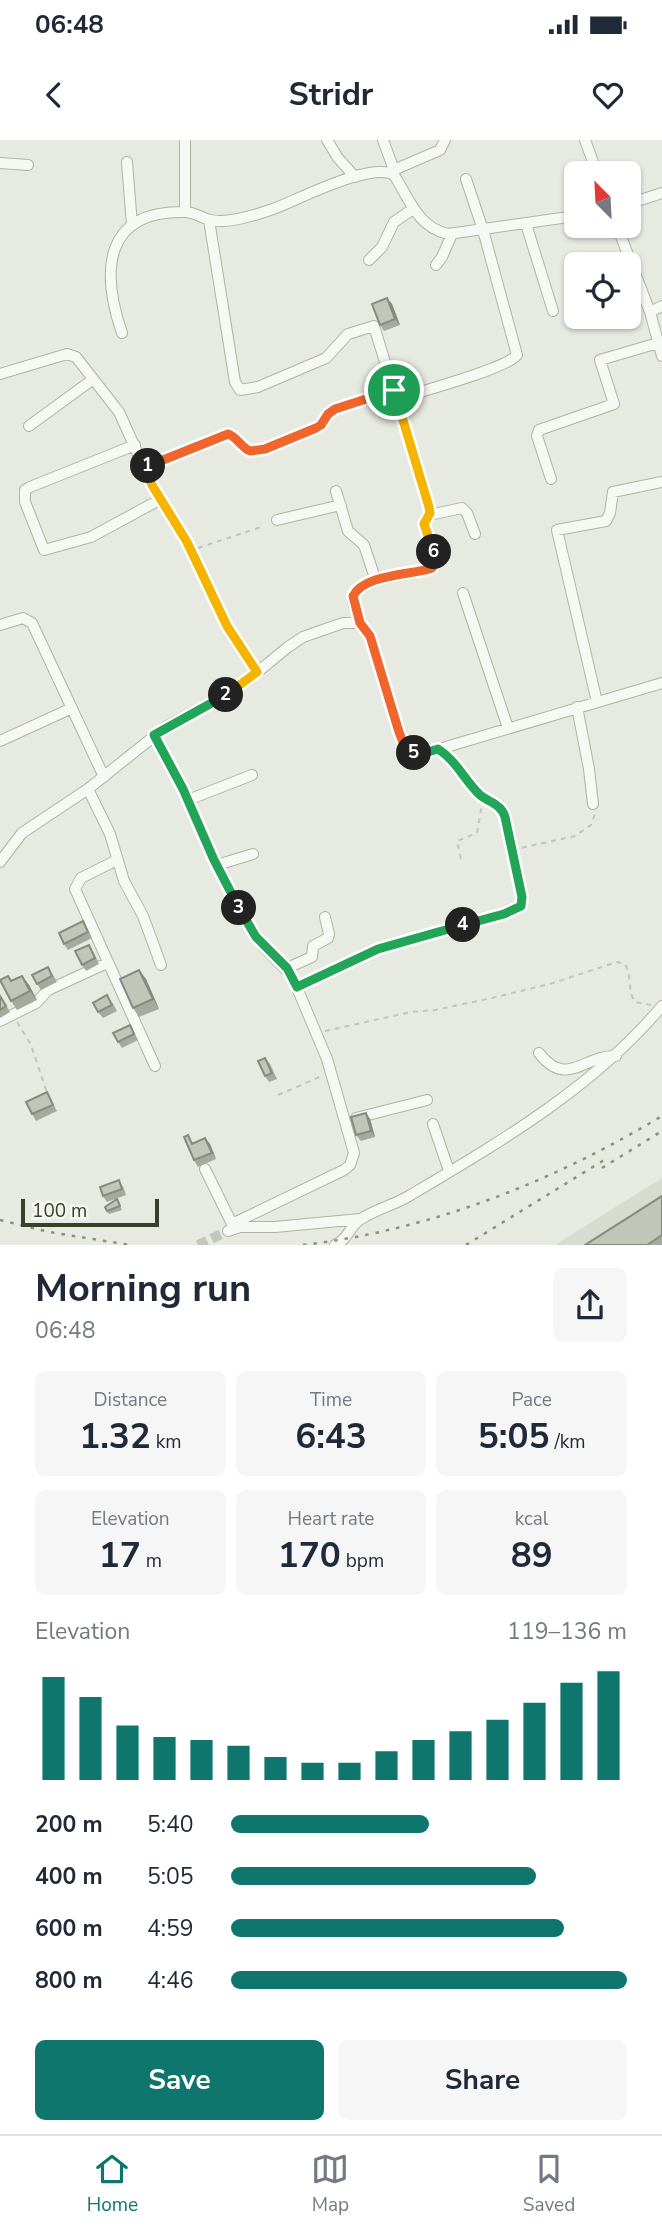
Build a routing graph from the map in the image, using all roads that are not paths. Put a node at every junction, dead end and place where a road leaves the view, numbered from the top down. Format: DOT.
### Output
graph roads {
  1 [pos="185,140"];
  2 [pos="327,140"];
  3 [pos="383,140"];
  4 [pos="446,140"];
  5 [pos="585,140"];
  6 [pos="593,161"];
  7 [pos="127,162"];
  8 [pos="0,163"];
  9 [pos="28,165"];
  10 [pos="392,171"];
  11 [pos="355,177"];
  12 [pos="466,178"];
  13 [pos="662,193"];
  14 [pos="641,200"];
  15 [pos="413,209"];
  16 [pos="185,212"];
  17 [pos="564,218"];
  18 [pos="209,220"];
  19 [pos="526,224"];
  20 [pos="132,225"];
  21 [pos="483,230"];
  22 [pos="452,234"];
  23 [pos="622,238"];
  24 [pos="369,260"];
  25 [pos="436,265"];
  26 [pos="662,306"];
  27 [pos="553,311"];
  28 [pos="650,312"];
  29 [pos="122,332"];
  30 [pos="658,342"];
  31 [pos="662,356"];
  32 [pos="0,374"];
  33 [pos="92,380"];
  34 [pos="396,395"];
  35 [pos="29,426"];
  36 [pos="135,445"];
  37 [pos="145,468"];
  38 [pos="551,478"];
  39 [pos="662,482"];
  40 [pos="336,491"];
  41 [pos="161,499"];
  42 [pos="341,505"];
  43 [pos="429,515"];
  44 [pos="277,520"];
  45 [pos="475,534"];
  46 [pos="376,581"];
  47 [pos="463,593"];
  48 [pos="360,623"];
  49 [pos="0,625"];
  50 [pos="257,672"];
  51 [pos="662,683"];
  52 [pos="597,702"];
  53 [pos="577,707"];
  54 [pos="72,708"];
  55 [pos="508,728"];
  56 [pos="154,735"];
  57 [pos="0,741"];
  58 [pos="252,775"];
  59 [pos="104,777"];
  60 [pos="88,789"];
  61 [pos="188,800"];
  62 [pos="593,804"];
  63 [pos="253,853"];
  64 [pos="117,860"];
  65 [pos="0,862"];
  66 [pos="216,865"];
  67 [pos="325,917"];
  68 [pos="107,962"];
  69 [pos="161,965"];
  70 [pos="287,968"];
  71 [pos="660,1006"];
  72 [pos="0,1021"];
  73 [pos="539,1053"];
  74 [pos="616,1056"];
  75 [pos="155,1066"];
  76 [pos="427,1100"];
  77 [pos="345,1121"];
  78 [pos="433,1124"];
  79 [pos="205,1169"];
  80 [pos="449,1171"];
  81 [pos="361,1219"];
  82 [pos="231,1228"];
  83 [pos="335,1245"];
  1 -- 16 [label="street"];
  2 -- 11 [label="street"];
  3 -- 10 [label="street"];
  4 -- 10 [label="street"];
  5 -- 6 [label="street"];
  7 -- 20 [label="street"];
  8 -- 9 [label="street"];
  10 -- 11 [label="street"];
  10 -- 15 [label="street"];
  11 -- 18 [label="street"];
  12 -- 21 [label="street"];
  13 -- 14 [label="street"];
  15 -- 22 [label="street"];
  15 -- 24 [label="street"];
  16 -- 18 [label="street"];
  16 -- 20 [label="street"];
  17 -- 19 [label="street"];
  18 -- 34 [label="street"];
  19 -- 21 [label="street"];
  19 -- 27 [label="street"];
  20 -- 29 [label="street"];
  21 -- 22 [label="street"];
  21 -- 34 [label="street"];
  22 -- 25 [label="street"];
  23 -- 28 [label="street"];
  26 -- 28 [label="street"];
  28 -- 30 [label="street"];
  30 -- 31 [label="street"];
  30 -- 38 [label="street"];
  32 -- 33 [label="street"];
  33 -- 35 [label="street"];
  33 -- 36 [label="street"];
  34 -- 37 [label="street"];
  34 -- 43 [label="street"];
  36 -- 37 [label="street"];
  36 -- 41 [label="street"];
  37 -- 41 [label="street"];
  39 -- 52 [label="street"];
  40 -- 42 [label="street"];
  41 -- 50 [label="street"];
  42 -- 44 [label="street"];
  42 -- 46 [label="street"];
  43 -- 45 [label="street"];
  43 -- 46 [label="street"];
  46 -- 48 [label="street"];
  47 -- 55 [label="street"];
  48 -- 50 [label="street"];
  48 -- 55 [label="street"];
  49 -- 54 [label="street"];
  50 -- 56 [label="street"];
  51 -- 52 [label="street"];
  52 -- 53 [label="street"];
  53 -- 55 [label="street"];
  53 -- 62 [label="street"];
  54 -- 57 [label="street"];
  54 -- 59 [label="street"];
  56 -- 59 [label="street"];
  56 -- 61 [label="street"];
  58 -- 61 [label="street"];
  59 -- 60 [label="street"];
  60 -- 64 [label="street"];
  60 -- 65 [label="street"];
  61 -- 66 [label="street"];
  63 -- 66 [label="street"];
  64 -- 68 [label="street"];
  64 -- 69 [label="street"];
  66 -- 70 [label="street"];
  67 -- 70 [label="street"];
  68 -- 72 [label="street"];
  68 -- 75 [label="street"];
  70 -- 77 [label="street"];
  71 -- 74 [label="street"];
  73 -- 74 [label="street"];
  74 -- 80 [label="street"];
  76 -- 77 [label="street"];
  77 -- 82 [label="street"];
  78 -- 80 [label="street"];
  79 -- 82 [label="street"];
  80 -- 81 [label="street"];
  81 -- 82 [label="street"];
  81 -- 83 [label="street"];
}
